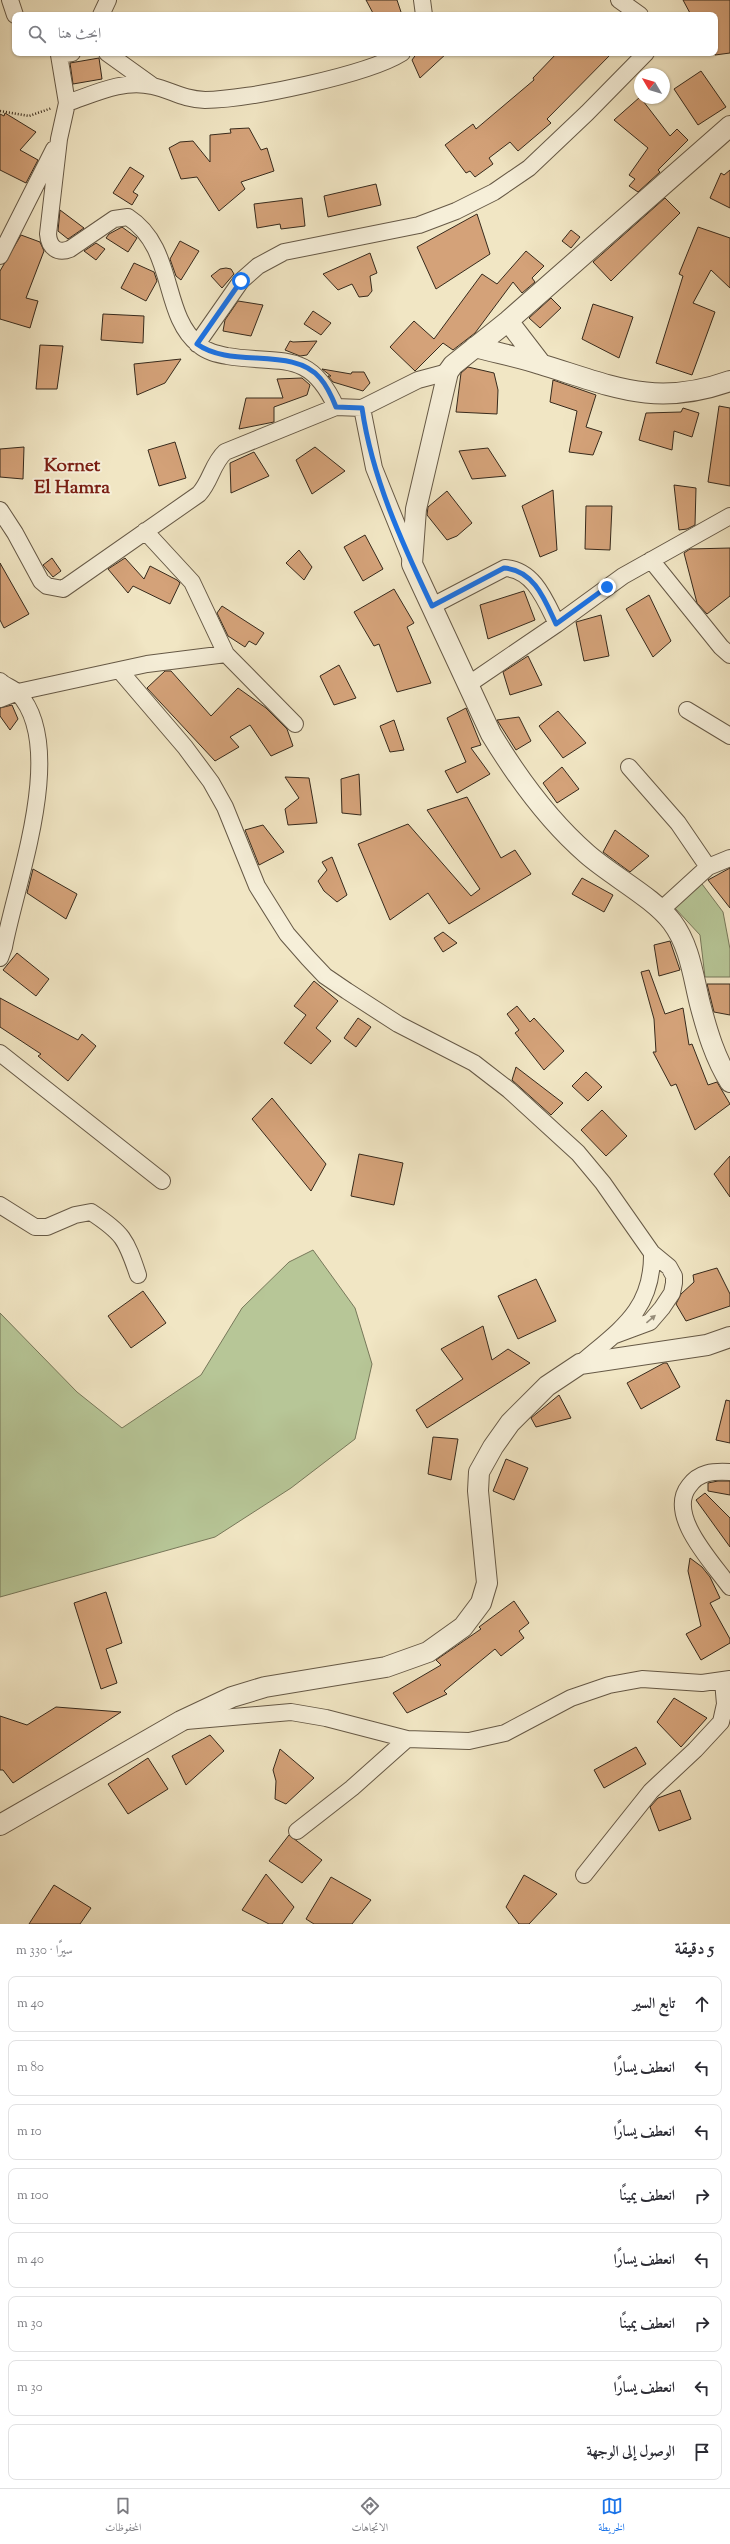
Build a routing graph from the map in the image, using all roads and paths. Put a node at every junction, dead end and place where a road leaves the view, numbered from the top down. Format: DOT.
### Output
graph roads {
  1 [pos="10,0"];
  2 [pos="108,0"];
  3 [pos="422,0"];
  4 [pos="619,0"];
  5 [pos="14,12"];
  6 [pos="102,12"];
  7 [pos="424,12"];
  8 [pos="636,12"];
  9 [pos="62,56"];
  10 [pos="111,56"];
  11 [pos="394,56"];
  12 [pos="643,56"];
  13 [pos="153,86"];
  14 [pos="67,103"];
  15 [pos="0,111"];
  16 [pos="730,126"];
  17 [pos="59,140"];
  18 [pos="0,256"];
  19 [pos="508,321"];
  20 [pos="197,344"];
  21 [pos="475,347"];
  22 [pos="541,364"];
  23 [pos="448,372"];
  24 [pos="730,381"];
  25 [pos="336,407"];
  26 [pos="362,408"];
  27 [pos="0,510"];
  28 [pos="730,516"];
  29 [pos="145,531"];
  30 [pos="651,560"];
  31 [pos="412,564"];
  32 [pos="432,606"];
  33 [pos="556,624"];
  34 [pos="226,654"];
  35 [pos="730,655"];
  36 [pos="120,671"];
  37 [pos="0,681"];
  38 [pos="469,684"];
  39 [pos="18,692"];
  40 [pos="0,699"];
  41 [pos="687,710"];
  42 [pos="295,724"];
  43 [pos="730,736"];
  44 [pos="629,767"];
  45 [pos="730,858"];
  46 [pos="708,868"];
  47 [pos="662,910"];
  48 [pos="1,949"];
  49 [pos="0,1053"];
  50 [pos="730,1082"];
  51 [pos="162,1181"];
  52 [pos="0,1205"];
  53 [pos="652,1253"];
  54 [pos="138,1275"];
  55 [pos="615,1335"];
  56 [pos="730,1337"];
  57 [pos="580,1364"];
  58 [pos="730,1472"];
  59 [pos="730,1587"];
  60 [pos="726,1680"];
  61 [pos="181,1721"];
  62 [pos="407,1739"];
  63 [pos="0,1825"];
  64 [pos="297,1831"];
  65 [pos="584,1875"];
  1 -- 5 [label="street"];
  2 -- 6 [label="street"];
  3 -- 7 [label="street"];
  4 -- 8 [label="street"];
  9 -- 14 [label="street"];
  10 -- 13 [label="street"];
  11 -- 13 [label="street"];
  12 -- 20 [label="street"];
  13 -- 14 [label="street"];
  14 -- 15 [label="path"];
  14 -- 17 [label="street"];
  16 -- 19 [label="street"];
  17 -- 18 [label="street"];
  17 -- 20 [label="street"];
  19 -- 21 [label="street"];
  19 -- 22 [label="street"];
  20 -- 25 [label="street"];
  21 -- 22 [label="street"];
  21 -- 23 [label="street"];
  22 -- 24 [label="street"];
  23 -- 26 [label="street"];
  23 -- 31 [label="street"];
  25 -- 26 [label="street"];
  25 -- 29 [label="street"];
  26 -- 31 [label="street"];
  27 -- 29 [label="street"];
  28 -- 30 [label="street"];
  29 -- 34 [label="street"];
  30 -- 33 [label="street"];
  30 -- 35 [label="street"];
  31 -- 32 [label="street"];
  32 -- 33 [label="street"];
  32 -- 38 [label="street"];
  33 -- 38 [label="street"];
  34 -- 36 [label="street"];
  34 -- 42 [label="street"];
  36 -- 39 [label="street"];
  36 -- 53 [label="street"];
  37 -- 39 [label="street"];
  38 -- 47 [label="street"];
  39 -- 40 [label="street"];
  39 -- 48 [label="street"];
  41 -- 43 [label="street"];
  44 -- 46 [label="street"];
  45 -- 46 [label="street"];
  46 -- 47 [label="street"];
  47 -- 50 [label="street"];
  49 -- 51 [label="street"];
  52 -- 54 [label="street"];
  53 -- 55 [label="street"];
  55 -- 53 [label="street, one-way"];
  55 -- 57 [label="street"];
  56 -- 57 [label="street"];
  57 -- 61 [label="street"];
  58 -- 59 [label="street"];
  60 -- 62 [label="street"];
  60 -- 65 [label="street"];
  61 -- 62 [label="street"];
  61 -- 63 [label="street"];
  62 -- 64 [label="street"];
}
